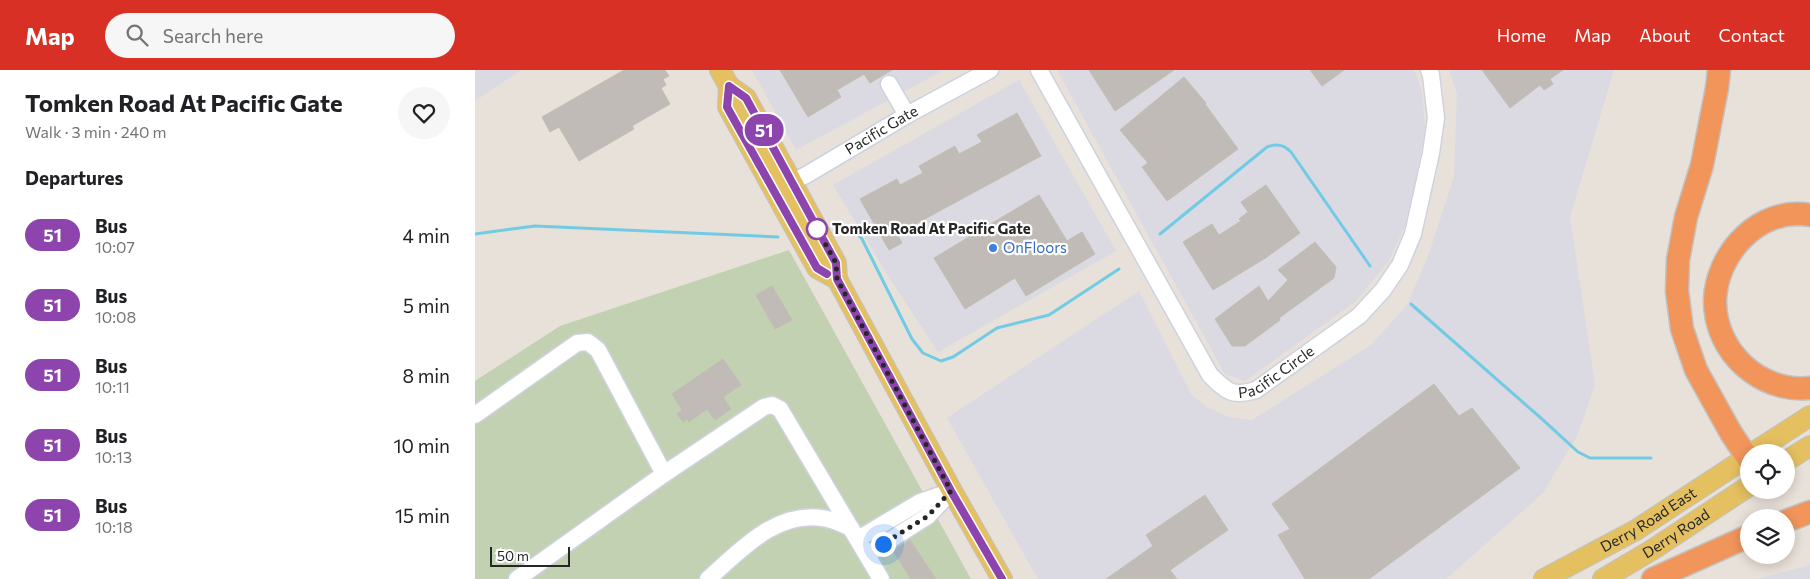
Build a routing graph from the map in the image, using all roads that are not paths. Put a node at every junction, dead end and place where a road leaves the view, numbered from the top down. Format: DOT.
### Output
graph roads {
  1 [pos="990,70"];
  2 [pos="1039,70"];
  3 [pos="1429,70"];
  4 [pos="1719,70"];
  5 [pos="725,78"];
  6 [pos="889,84"];
  7 [pos="907,115"];
  8 [pos="792,183"];
  9 [pos="775,192"];
  10 [pos="1810,215"];
  11 [pos="837,279"];
  12 [pos="1810,388"];
  13 [pos="475,415"];
  14 [pos="1810,416"];
  15 [pos="1740,444"];
  16 [pos="1767,444"];
  17 [pos="1810,446"];
  18 [pos="1795,455"];
  19 [pos="1740,462"];
  20 [pos="664,474"];
  21 [pos="951,491"];
  22 [pos="1740,492"];
  23 [pos="1810,512"];
  24 [pos="1795,518"];
  25 [pos="855,533"];
  26 [pos="1740,540"];
  27 [pos="868,554"];
  28 [pos="880,577"];
  29 [pos="517,579"];
  30 [pos="708,579"];
  31 [pos="1002,579"];
  32 [pos="1544,579"];
  33 [pos="1603,579"];
  34 [pos="1653,579"];
  1 -- 7 [label="street, Pacific Gate"];
  2 -- 3 [label="street, Pacific Circle"];
  4 -- 15 [label="highway"];
  5 -- 8 [label="main road"];
  5 -- 9 [label="main road"];
  6 -- 7 [label="street"];
  7 -- 8 [label="street, Pacific Gate"];
  8 -- 9 [label="street, Pacific Gate"];
  8 -- 11 [label="main road"];
  9 -- 11 [label="main road"];
  10 -- 12 [label="highway"];
  11 -- 21 [label="main road"];
  13 -- 20 [label="street"];
  14 -- 16 [label="main road, Derry Road East"];
  17 -- 18 [label="main road"];
  19 -- 32 [label="main road, Derry Road East"];
  20 -- 25 [label="street"];
  20 -- 29 [label="street"];
  21 -- 25 [label="street"];
  21 -- 27 [label="street"];
  21 -- 31 [label="main road"];
  22 -- 33 [label="main road, Derry Road"];
  23 -- 24 [label="highway"];
  25 -- 27 [label="street"];
  25 -- 30 [label="street"];
  26 -- 34 [label="highway"];
  27 -- 28 [label="street"];
}
